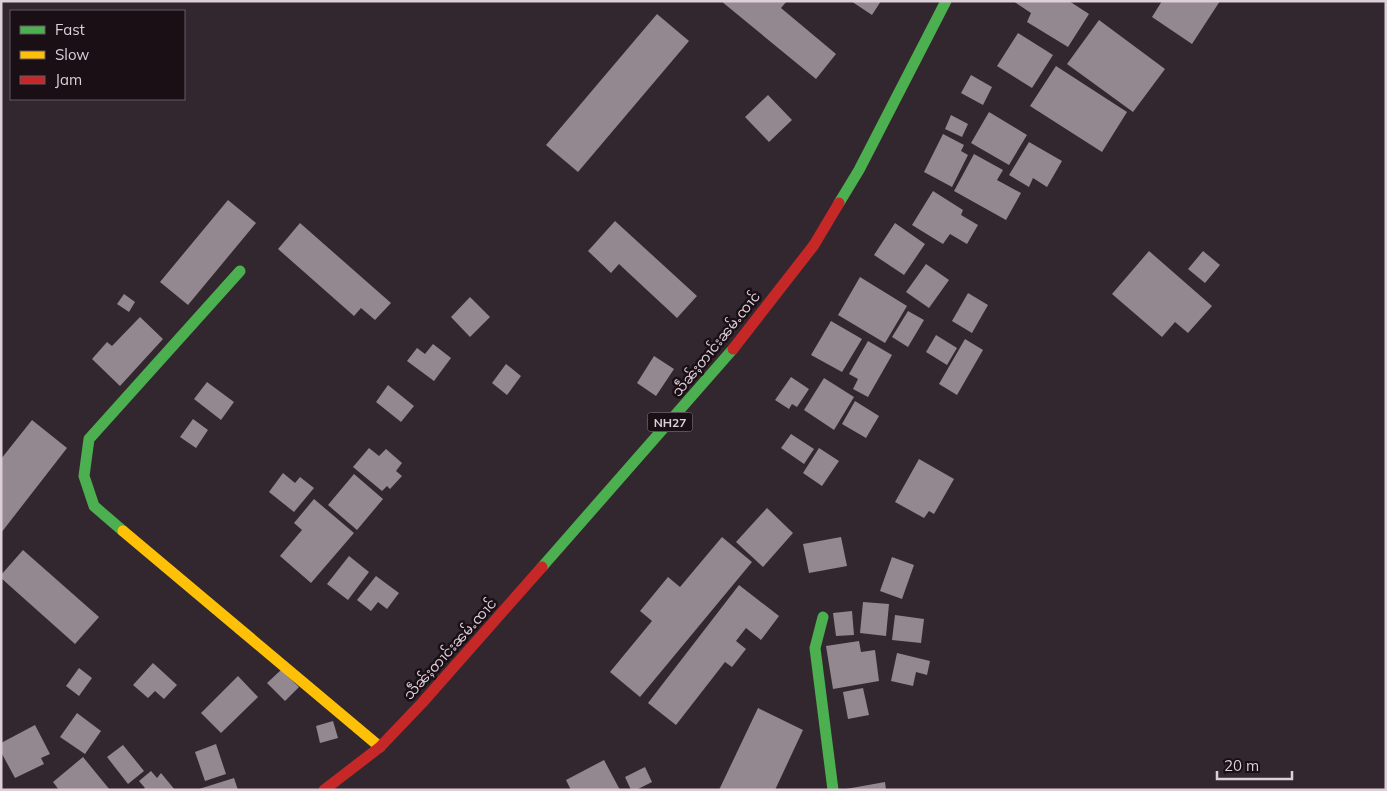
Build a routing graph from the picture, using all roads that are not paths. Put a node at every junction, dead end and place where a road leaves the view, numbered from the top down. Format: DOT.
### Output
graph roads {
  1 [pos="946,1"];
  2 [pos="240,272"];
  3 [pos="823,618"];
  4 [pos="380,747"];
  5 [pos="324,790"];
  6 [pos="833,790"];
  1 -- 4 [label="main road, သဵၼ်ႈတၢင်းၼမ်ႉၸၢင် / NH27"];
  2 -- 4 [label="main road"];
  3 -- 6 [label="main road"];
  4 -- 5 [label="main road, သဵၼ်ႈတၢင်းၼမ်ႉၸၢင် / NH27"];
}
